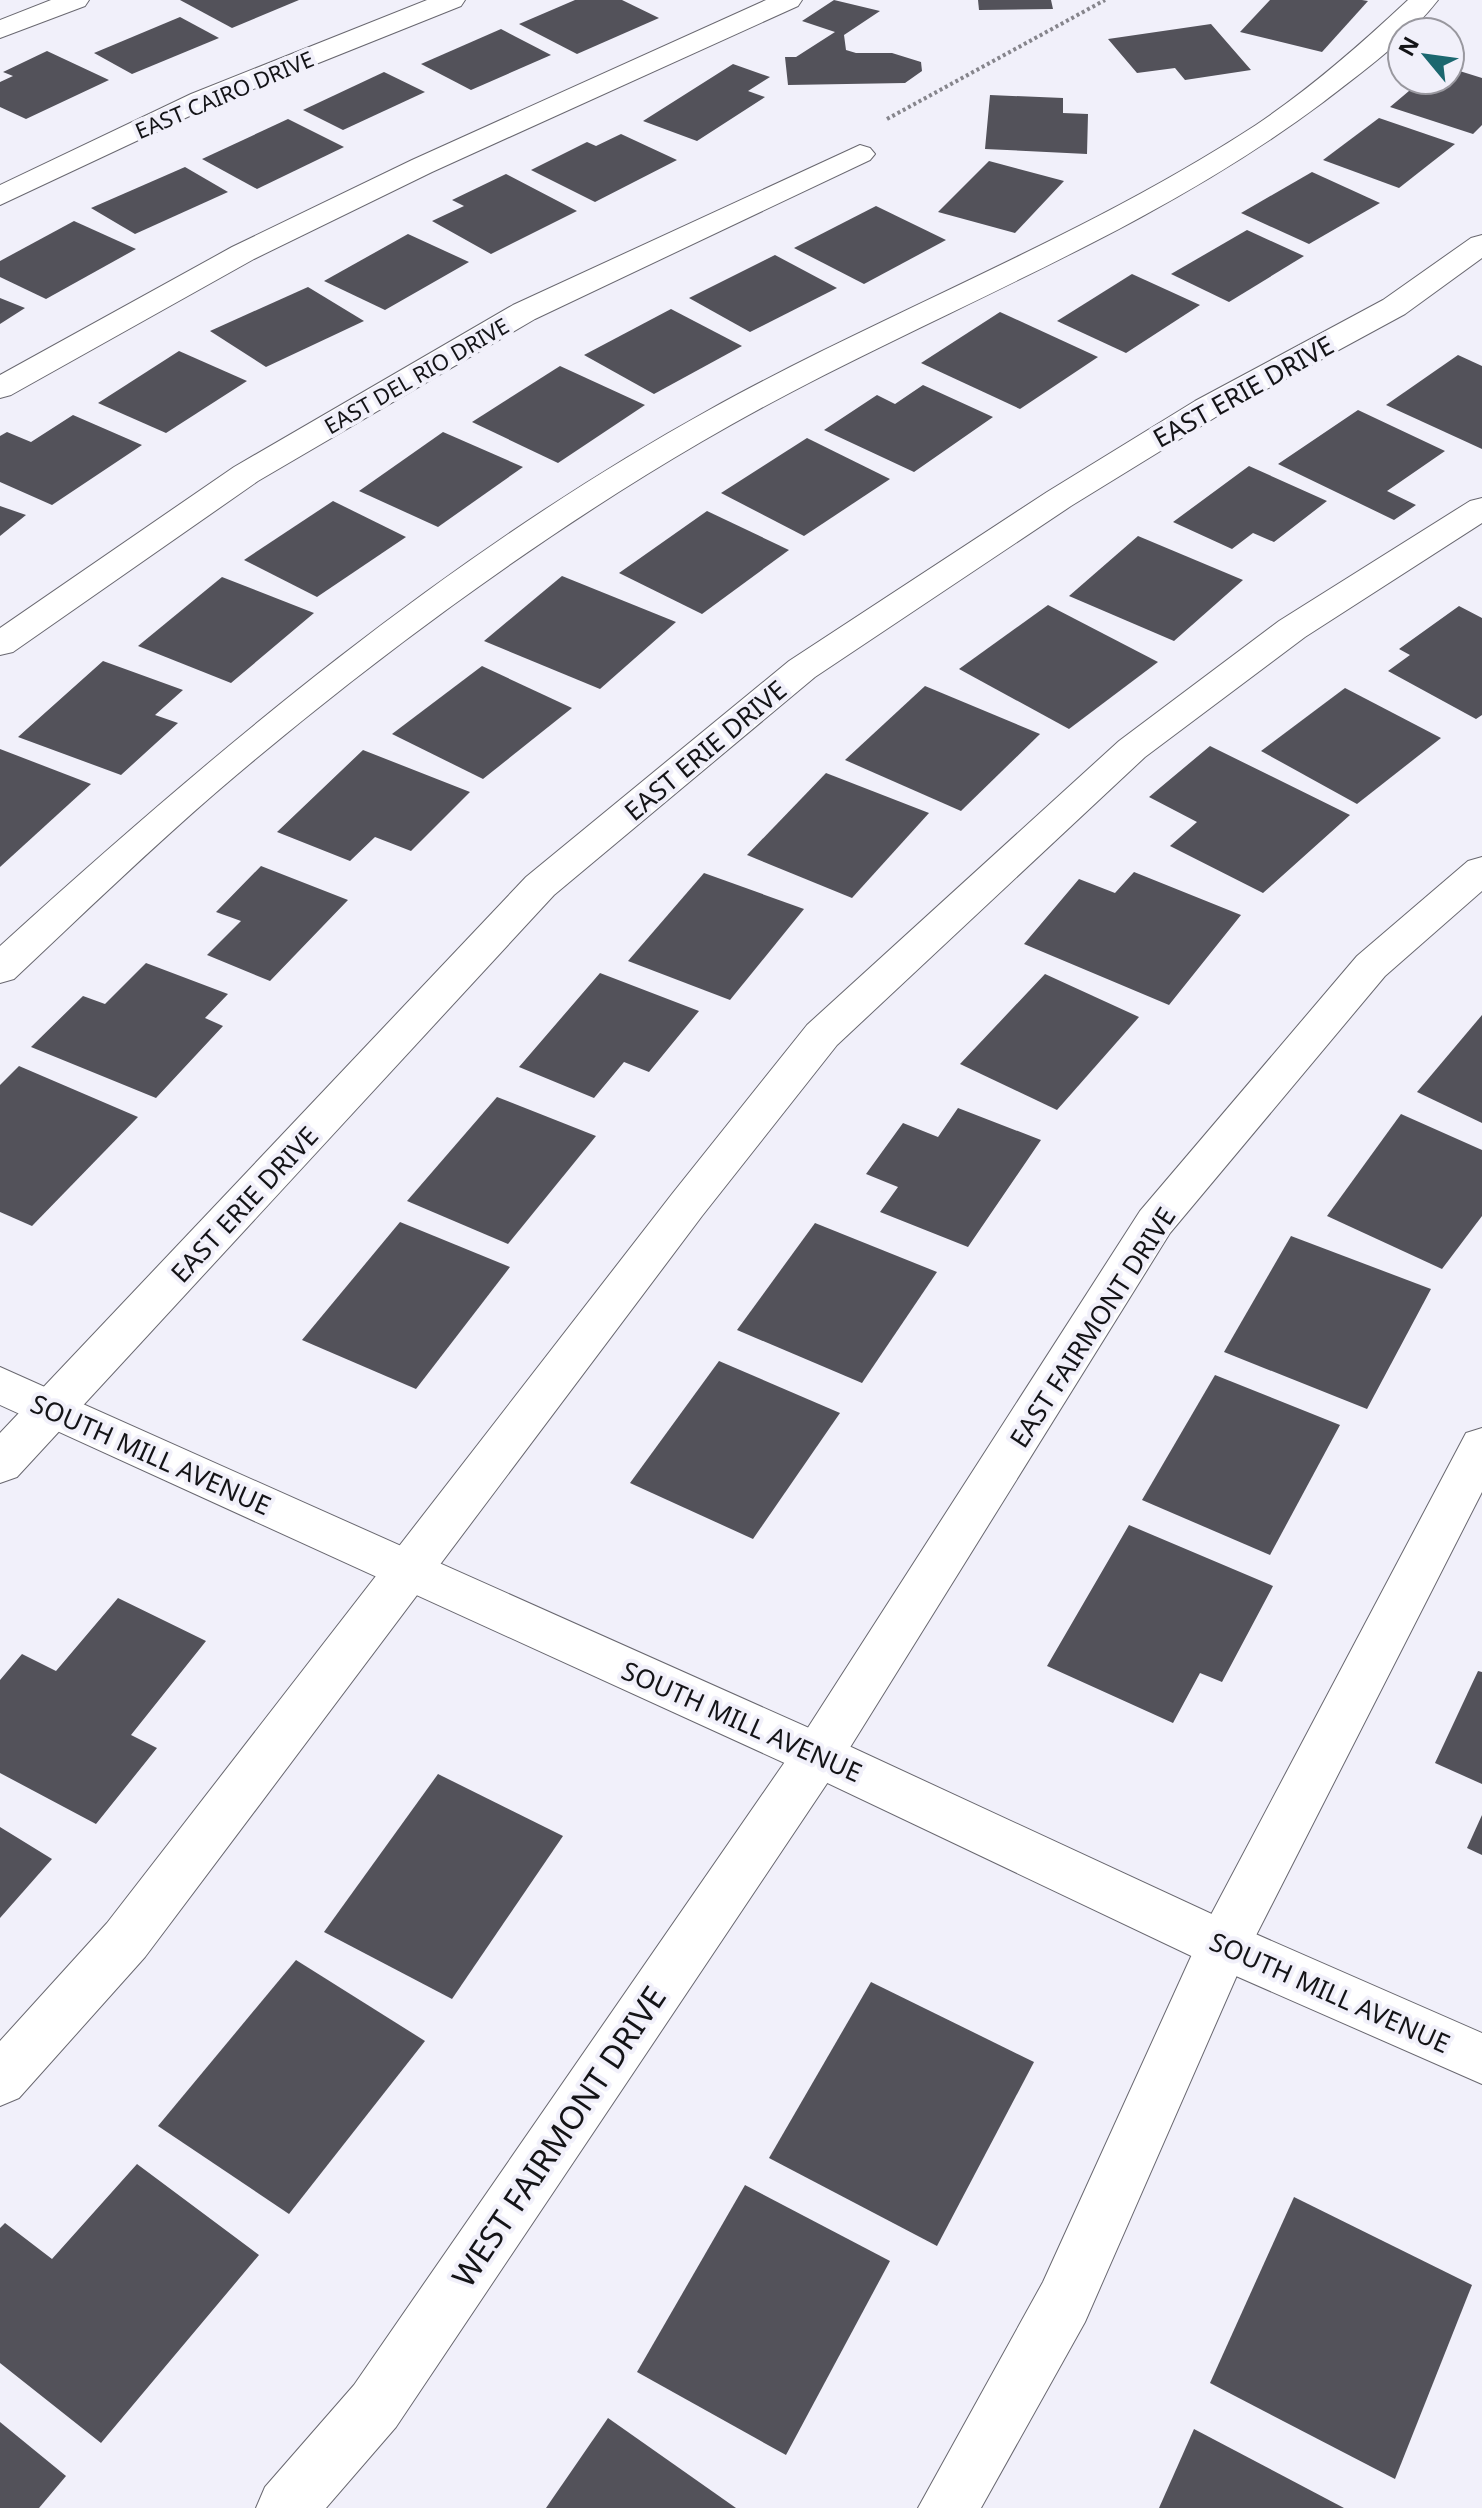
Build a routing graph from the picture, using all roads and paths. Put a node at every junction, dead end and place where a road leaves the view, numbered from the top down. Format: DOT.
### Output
graph roads {
  1 [pos="75,0"];
  2 [pos="451,0"];
  3 [pos="788,0"];
  4 [pos="1105,0"];
  5 [pos="1424,0"];
  6 [pos="0,30"];
  7 [pos="882,121"];
  8 [pos="860,154"];
  9 [pos="0,196"];
  10 [pos="1482,244"];
  11 [pos="0,388"];
  12 [pos="1482,508"];
  13 [pos="0,644"];
  14 [pos="1482,870"];
  15 [pos="0,969"];
  16 [pos="0,1385"];
  17 [pos="52,1410"];
  18 [pos="1482,1446"];
  19 [pos="0,1464"];
  20 [pos="408,1571"];
  21 [pos="818,1755"];
  22 [pos="1223,1945"];
  23 [pos="1482,2059"];
  24 [pos="0,2080"];
  25 [pos="286,2508"];
  26 [pos="948,2508"];
  1 -- 6 [label="street"];
  2 -- 9 [label="street, EAST CAIRO DRIVE"];
  3 -- 11 [label="street"];
  4 -- 7 [label="path"];
  5 -- 15 [label="street"];
  8 -- 13 [label="street, EAST DEL RIO DRIVE"];
  10 -- 17 [label="street, EAST ERIE DRIVE"];
  12 -- 20 [label="street"];
  14 -- 21 [label="street, EAST FAIRMONT DRIVE"];
  16 -- 17 [label="street, SOUTH MILL AVENUE"];
  17 -- 19 [label="street, EAST ERIE DRIVE"];
  17 -- 20 [label="street, SOUTH MILL AVENUE"];
  18 -- 22 [label="street"];
  20 -- 21 [label="street, SOUTH MILL AVENUE"];
  20 -- 24 [label="street"];
  21 -- 22 [label="street, SOUTH MILL AVENUE"];
  21 -- 25 [label="street, WEST FAIRMONT DRIVE"];
  22 -- 23 [label="street, SOUTH MILL AVENUE"];
  22 -- 26 [label="street"];
}
